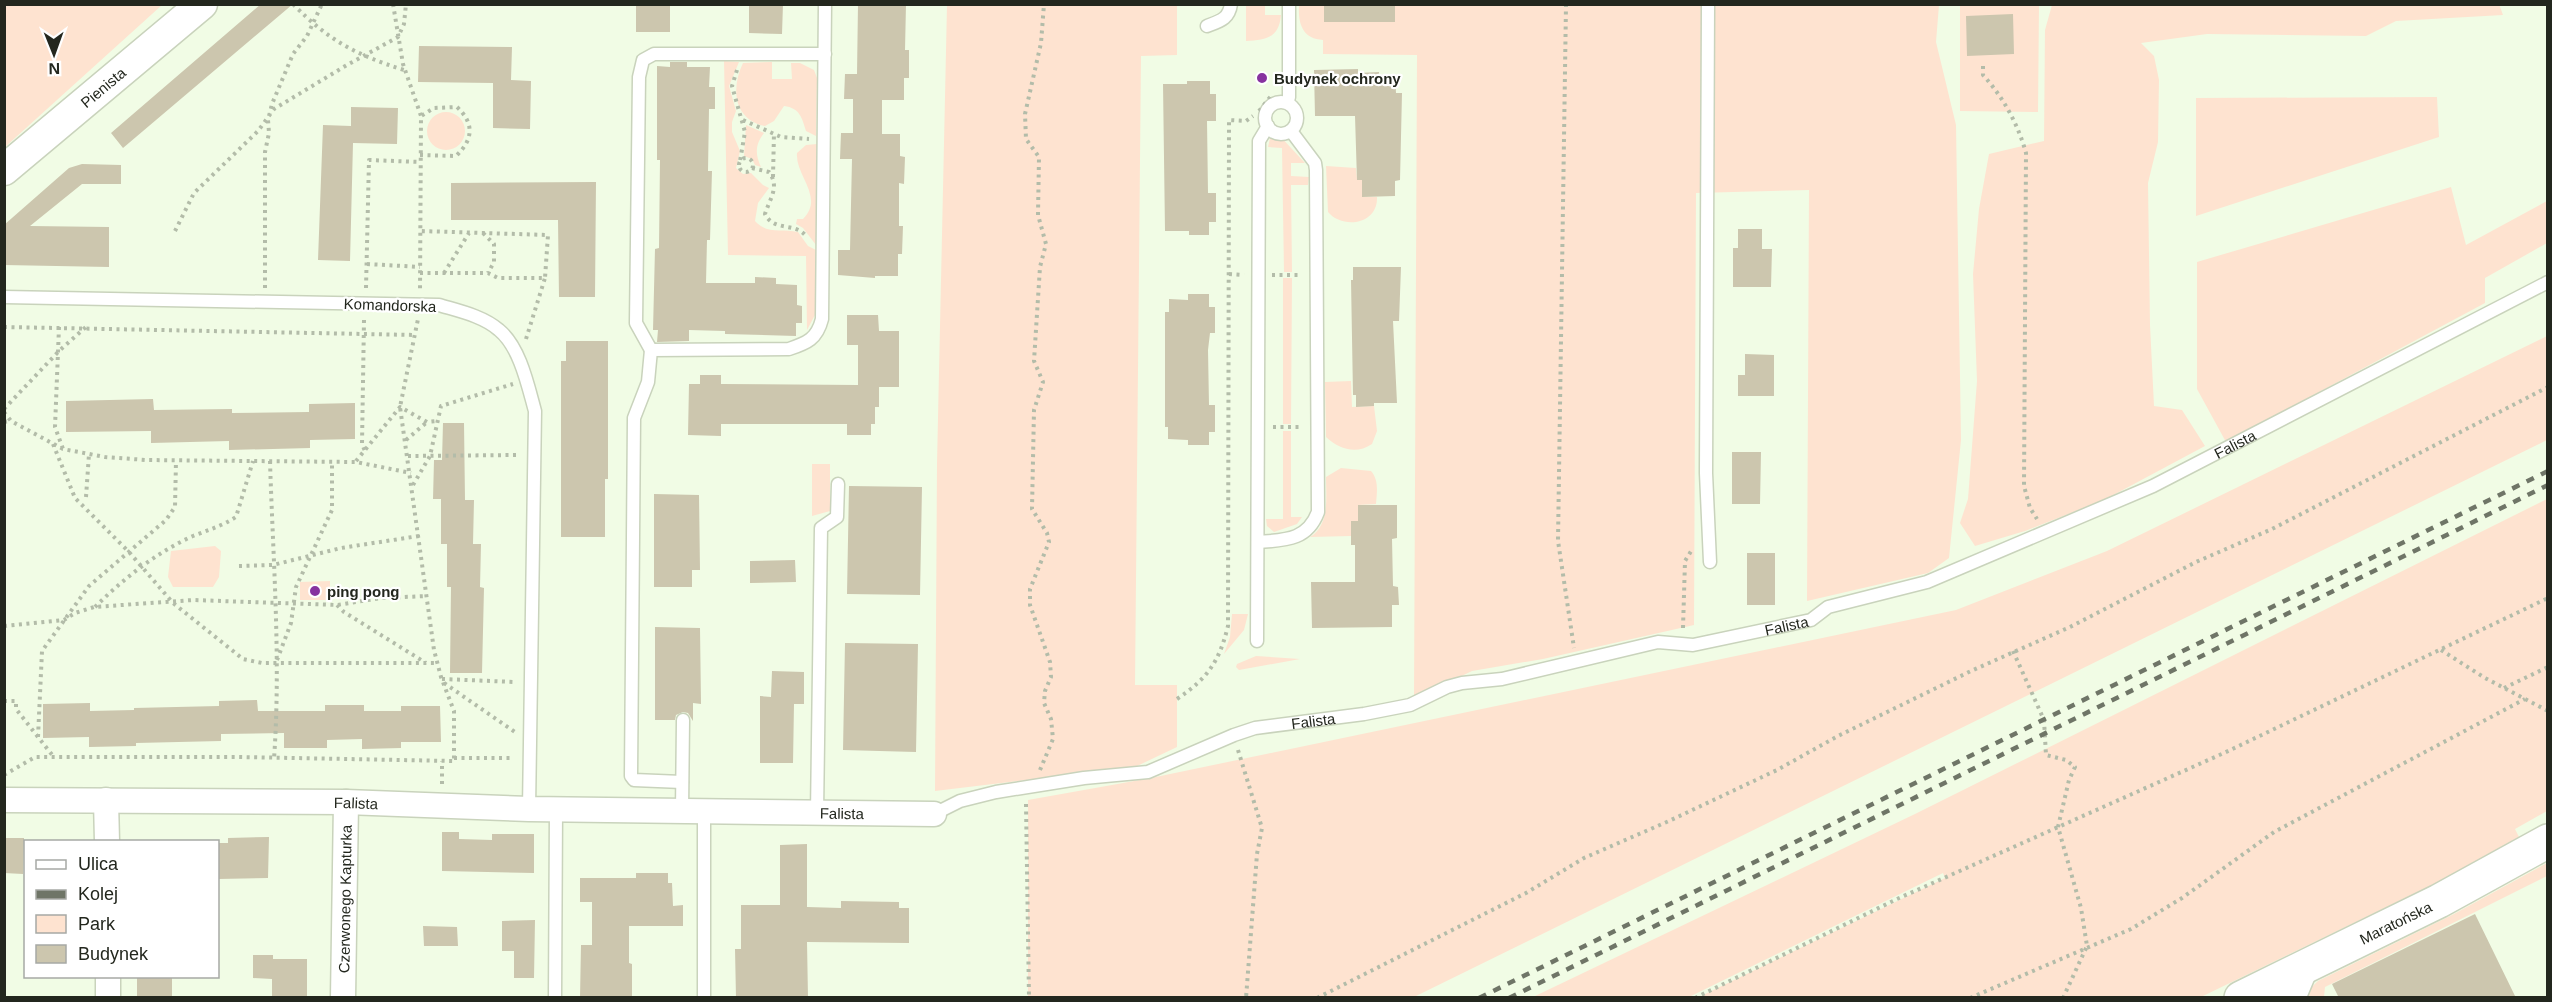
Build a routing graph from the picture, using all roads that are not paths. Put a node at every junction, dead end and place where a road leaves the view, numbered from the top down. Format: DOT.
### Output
graph roads {
  1 [pos="825,4"];
  2 [pos="1231,4"];
  3 [pos="1289,4"];
  4 [pos="1708,4"];
  5 [pos="200,5"];
  6 [pos="1207,26"];
  7 [pos="825,54"];
  8 [pos="1287,103"];
  9 [pos="1268,126"];
  10 [pos="1290,130"];
  11 [pos="4,170"];
  12 [pos="2547,282"];
  13 [pos="4,297"];
  14 [pos="651,350"];
  15 [pos="838,484"];
  16 [pos="1258,542"];
  17 [pos="1710,562"];
  18 [pos="1257,641"];
  19 [pos="683,720"];
  20 [pos="682,782"];
  21 [pos="4,800"];
  22 [pos="106,800"];
  23 [pos="346,801"];
  24 [pos="530,809"];
  25 [pos="556,809"];
  26 [pos="693,812"];
  27 [pos="818,813"];
  28 [pos="934,814"];
  29 [pos="107,840"];
  30 [pos="2547,842"];
  31 [pos="2303,967"];
  32 [pos="108,978"];
  33 [pos="108,998"];
  34 [pos="343,998"];
  35 [pos="555,998"];
  36 [pos="704,998"];
  37 [pos="2241,998"];
  38 [pos="2290,998"];
  1 -- 7 [label="lane"];
  2 -- 6 [label="lane"];
  3 -- 8 [label="lane"];
  4 -- 17 [label="lane"];
  5 -- 11 [label="street, Pienista"];
  7 -- 14 [label="lane"];
  7 -- 14 [label="lane"];
  8 -- 9 [label="lane"];
  8 -- 10 [label="lane"];
  9 -- 10 [label="lane"];
  9 -- 16 [label="lane"];
  10 -- 16 [label="lane"];
  12 -- 28 [label="lane, Falista"];
  13 -- 24 [label="lane, Komandorska"];
  14 -- 20 [label="lane"];
  15 -- 27 [label="lane"];
  16 -- 18 [label="lane"];
  19 -- 20 [label="lane"];
  20 -- 26 [label="lane"];
  21 -- 22 [label="street, Falista"];
  22 -- 23 [label="street, Falista"];
  22 -- 29 [label="street"];
  23 -- 24 [label="street, Falista"];
  23 -- 34 [label="street, Czerwonego Kapturka"];
  24 -- 25 [label="street, Falista"];
  25 -- 26 [label="street, Falista"];
  25 -- 35 [label="lane"];
  26 -- 27 [label="street, Falista"];
  26 -- 36 [label="lane"];
  27 -- 28 [label="street, Falista"];
  30 -- 31 [label="main road, Maratońska"];
  31 -- 37 [label="main road, Maratońska"];
  31 -- 38 [label="street"];
  32 -- 33 [label="street"];
}
